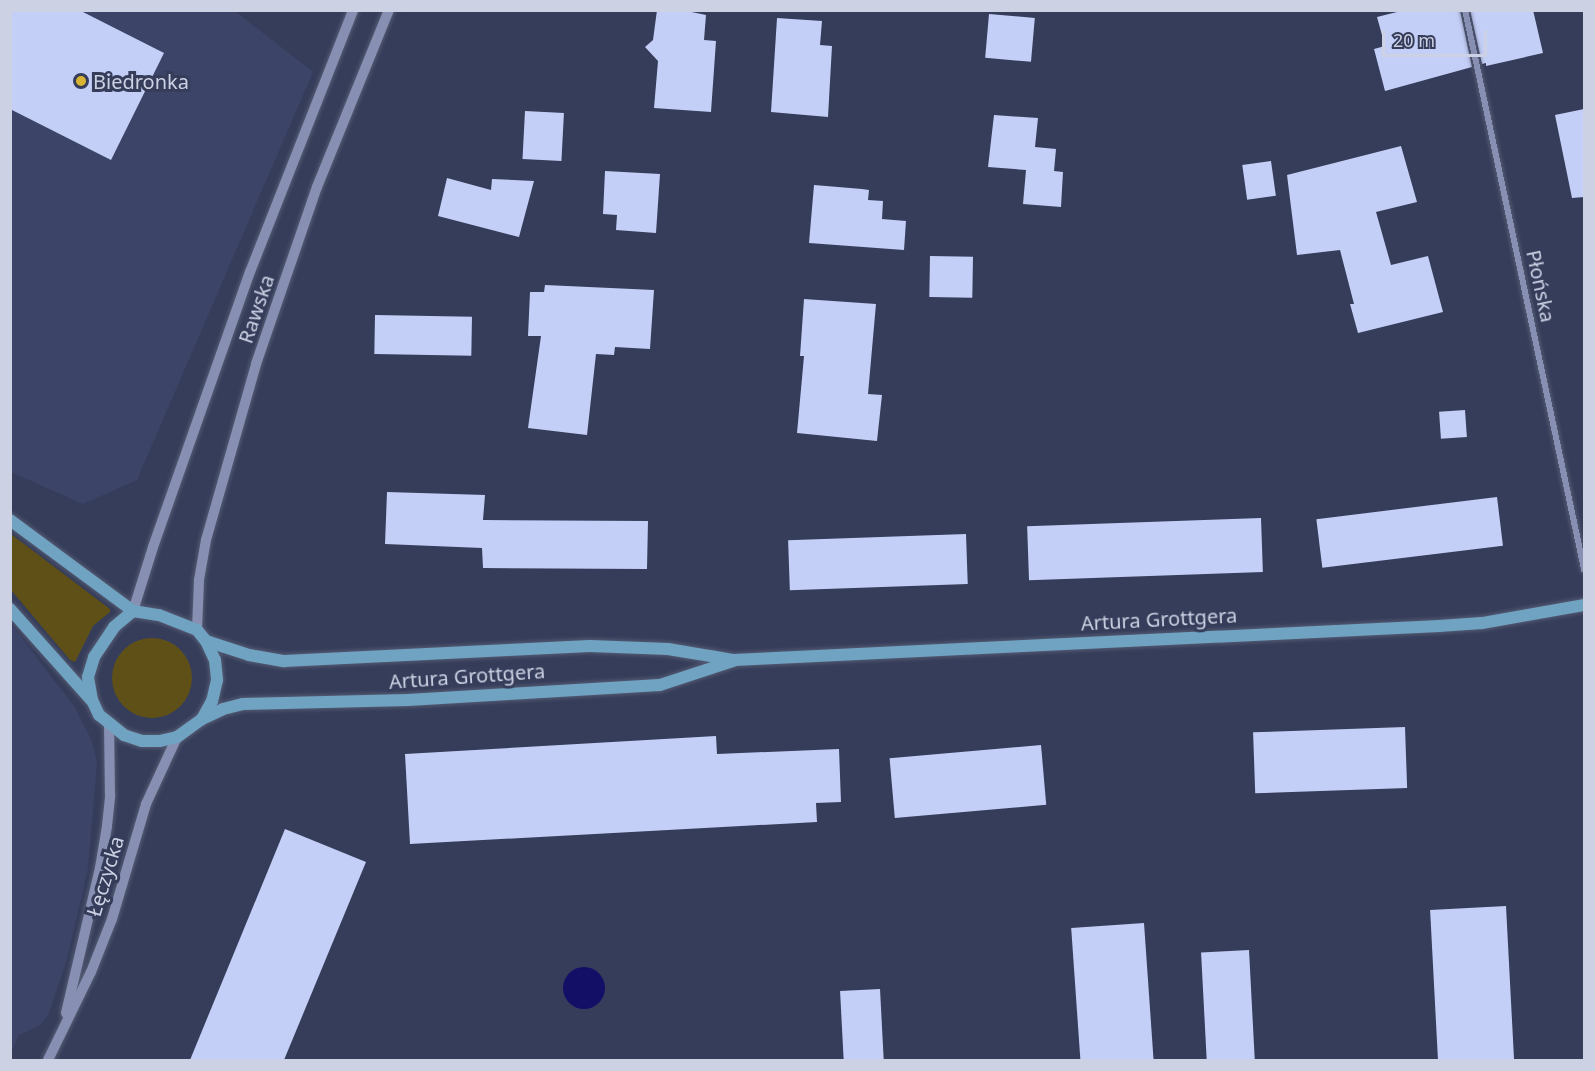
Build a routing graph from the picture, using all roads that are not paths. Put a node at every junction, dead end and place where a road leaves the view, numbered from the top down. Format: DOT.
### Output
graph roads {
  1 [pos="353,10"];
  2 [pos="389,10"];
  3 [pos="1465,10"];
  4 [pos="10,520"];
  5 [pos="1584,569"];
  6 [pos="1584,605"];
  7 [pos="10,609"];
  8 [pos="133,611"];
  9 [pos="197,630"];
  10 [pos="207,641"];
  11 [pos="734,660"];
  12 [pos="92,700"];
  13 [pos="202,719"];
  14 [pos="110,725"];
  15 [pos="177,737"];
  16 [pos="64,1025"];
  17 [pos="48,1060"];
  1 -- 8 [label="street, Rawska"];
  2 -- 9 [label="street, Rawska"];
  3 -- 5 [label="street, Płońska"];
  4 -- 8 [label="main road"];
  6 -- 11 [label="main road, Artura Grottgera"];
  7 -- 12 [label="main road"];
  8 -- 9 [label="main road"];
  8 -- 12 [label="main road"];
  9 -- 10 [label="main road"];
  10 -- 11 [label="main road, Artura Grottgera"];
  10 -- 13 [label="main road"];
  11 -- 13 [label="main road, Artura Grottgera"];
  12 -- 14 [label="main road"];
  13 -- 15 [label="main road"];
  14 -- 15 [label="main road"];
  14 -- 16 [label="street, Łęczycka"];
  15 -- 16 [label="street, Łęczycka"];
  16 -- 17 [label="street, Łęczycka"];
}
